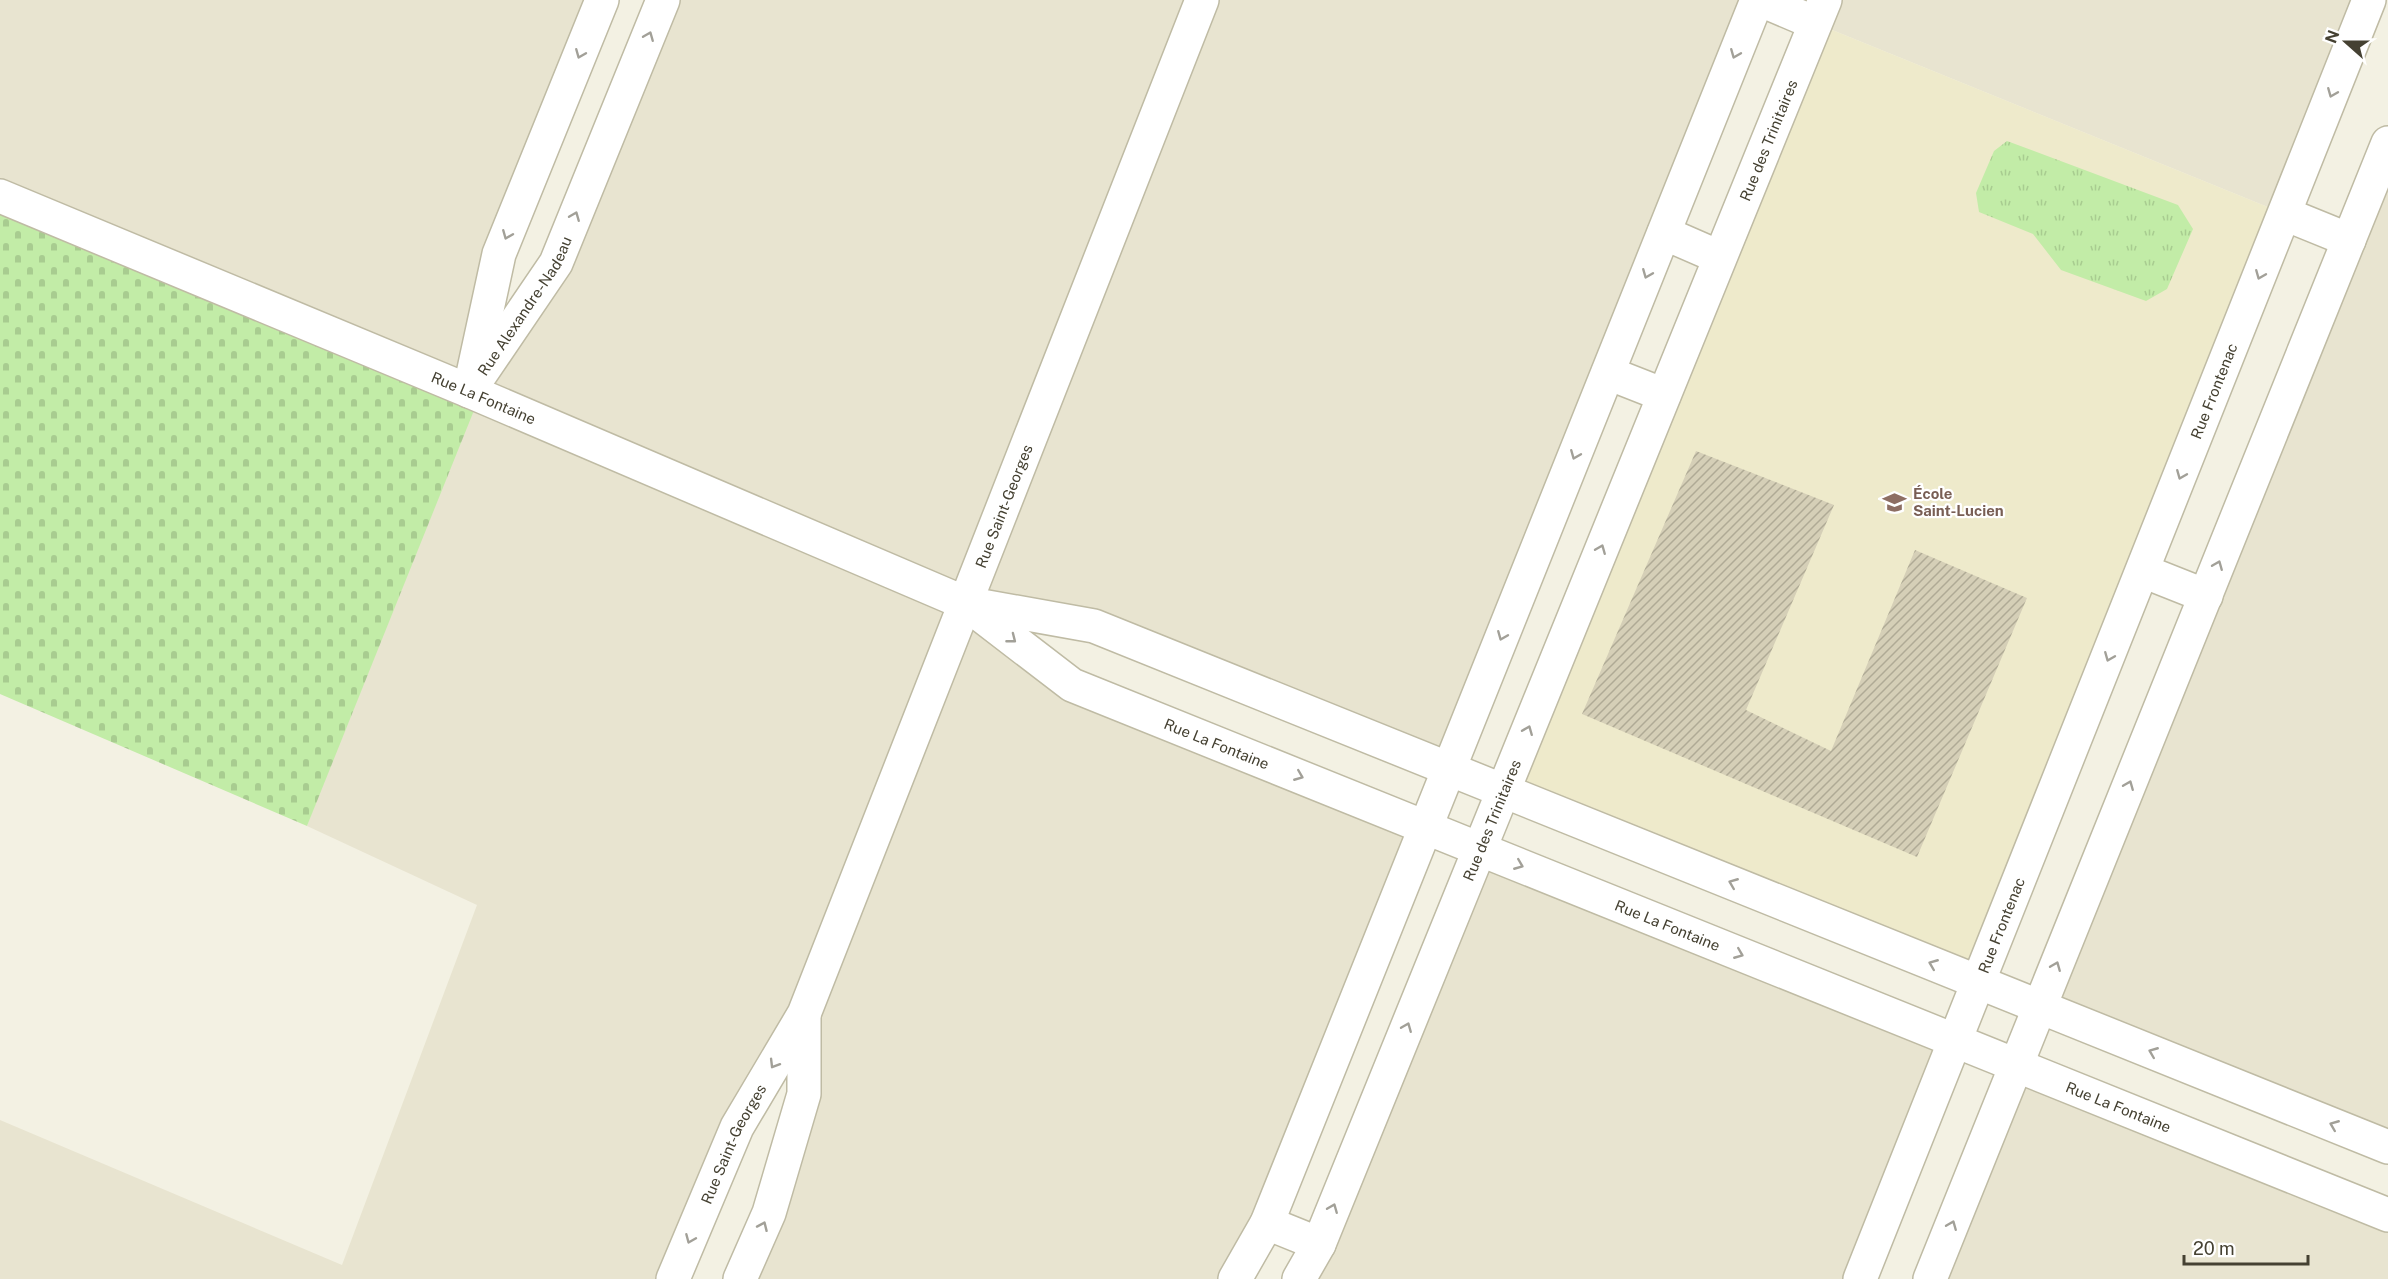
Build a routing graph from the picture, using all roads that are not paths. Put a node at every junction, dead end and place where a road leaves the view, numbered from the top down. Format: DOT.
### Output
graph roads {
  1 [pos="602,0"];
  2 [pos="663,0"];
  3 [pos="1202,0"];
  4 [pos="1759,0"];
  5 [pos="2369,0"];
  6 [pos="1820,11"];
  7 [pos="2388,143"];
  8 [pos="0,196"];
  9 [pos="2285,214"];
  10 [pos="1664,233"];
  11 [pos="2349,240"];
  12 [pos="1719,257"];
  13 [pos="1608,373"];
  14 [pos="469,391"];
  15 [pos="1664,395"];
  16 [pos="2143,571"];
  17 [pos="2206,596"];
  18 [pos="965,603"];
  19 [pos="1449,769"];
  20 [pos="1503,791"];
  21 [pos="1425,827"];
  22 [pos="1479,849"];
  23 [pos="1980,983"];
  24 [pos="2040,1007"];
  25 [pos="804,1014"];
  26 [pos="1956,1041"];
  27 [pos="2016,1066"];
  28 [pos="2388,1147"];
  29 [pos="2388,1215"];
  30 [pos="1267,1223"];
  31 [pos="1319,1244"];
  32 [pos="673,1279"];
  33 [pos="740,1279"];
  34 [pos="1235,1279"];
  35 [pos="1299,1279"];
  36 [pos="1860,1279"];
  37 [pos="1930,1279"];
  1 -- 14 [label="street, Rue Alexandre-Nadeau, one-way"];
  14 -- 2 [label="street, Rue Alexandre-Nadeau, one-way"];
  3 -- 18 [label="street, Rue Saint-Georges"];
  4 -- 6 [label="street, Rue des Trinitaires"];
  4 -- 10 [label="street, Rue des Trinitaires, one-way"];
  5 -- 9 [label="street, Rue Frontenac, one-way"];
  6 -- 12 [label="street, Rue des Trinitaires"];
  7 -- 11 [label="street"];
  8 -- 14 [label="street, Rue La Fontaine"];
  9 -- 11 [label="street"];
  9 -- 16 [label="street, Rue Frontenac, one-way"];
  10 -- 12 [label="street"];
  10 -- 13 [label="street, Rue des Trinitaires, one-way"];
  17 -- 11 [label="street, one-way"];
  12 -- 15 [label="street, Rue des Trinitaires"];
  13 -- 15 [label="street"];
  13 -- 19 [label="street, Rue des Trinitaires, one-way"];
  14 -- 18 [label="street, Rue La Fontaine"];
  20 -- 15 [label="street, Rue des Trinitaires, one-way"];
  16 -- 17 [label="street"];
  16 -- 23 [label="street, Rue Frontenac, one-way"];
  24 -- 17 [label="street, one-way"];
  18 -- 19 [label="street, Rue La Fontaine"];
  18 -- 21 [label="street, Rue La Fontaine, one-way"];
  18 -- 25 [label="street, Rue Saint-Georges"];
  19 -- 20 [label="street, Rue La Fontaine"];
  19 -- 21 [label="street, Rue des Trinitaires"];
  20 -- 22 [label="street, Rue des Trinitaires"];
  23 -- 20 [label="street, Rue La Fontaine, one-way"];
  21 -- 22 [label="street, Rue La Fontaine"];
  21 -- 30 [label="street, Rue des Trinitaires"];
  22 -- 26 [label="street, Rue La Fontaine, one-way"];
  31 -- 22 [label="street, Rue des Trinitaires, one-way"];
  23 -- 24 [label="street, Rue La Fontaine"];
  23 -- 26 [label="street, Rue Frontenac"];
  24 -- 27 [label="street"];
  28 -- 24 [label="street, Rue La Fontaine, one-way"];
  25 -- 32 [label="street, Rue Saint-Georges, one-way"];
  33 -- 25 [label="street, Rue Saint-Georges, one-way"];
  26 -- 27 [label="street, Rue La Fontaine"];
  26 -- 36 [label="street, Rue Frontenac"];
  27 -- 29 [label="street, Rue La Fontaine"];
  37 -- 27 [label="street, one-way"];
  30 -- 31 [label="street"];
  30 -- 34 [label="street, Rue des Trinitaires"];
  31 -- 35 [label="street, Rue des Trinitaires"];
}
